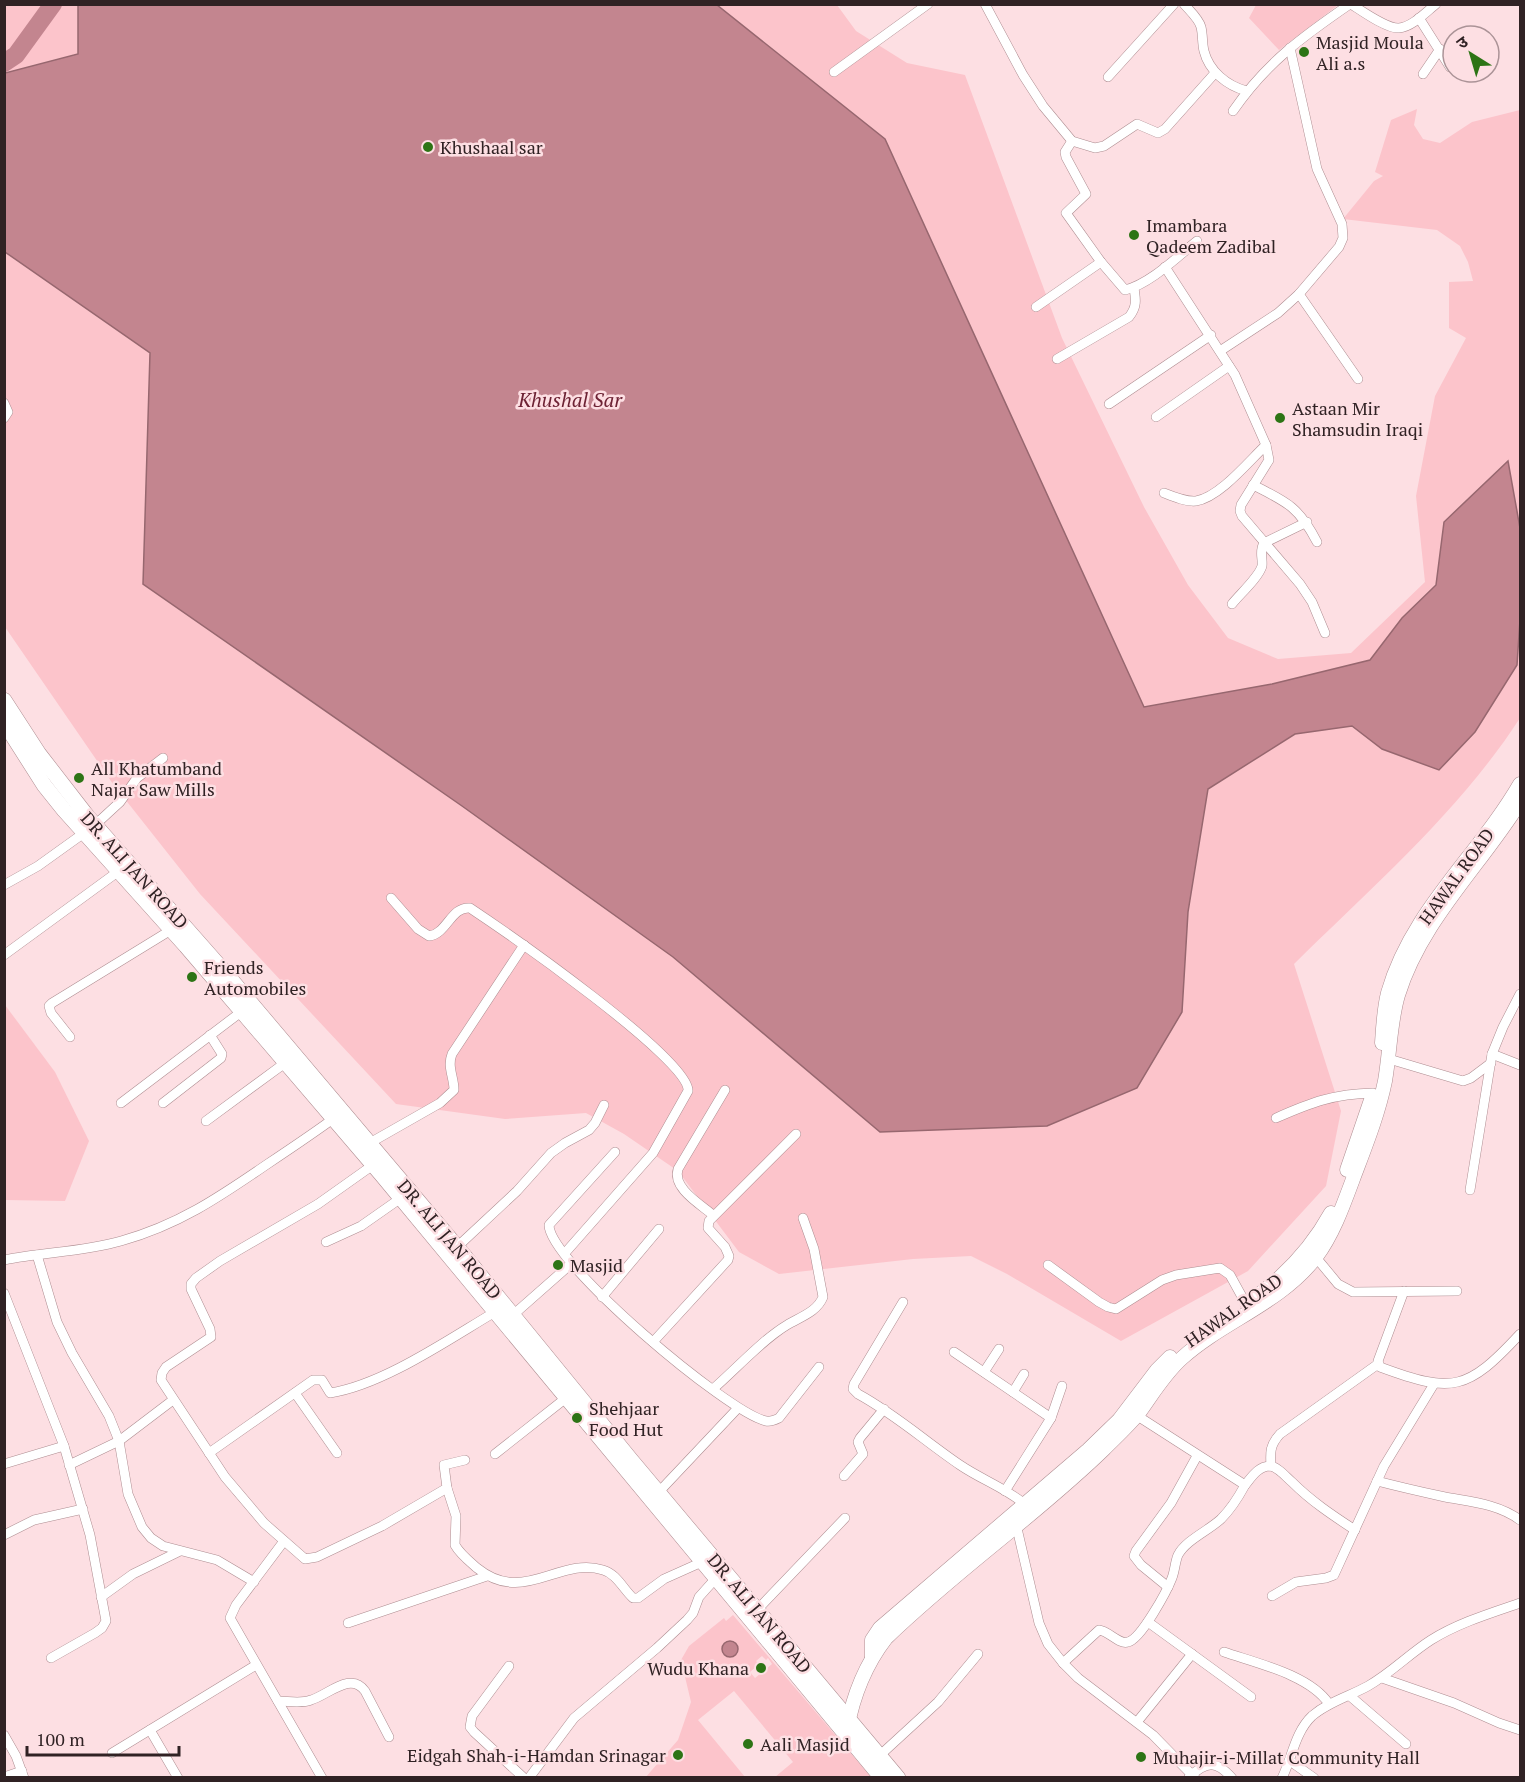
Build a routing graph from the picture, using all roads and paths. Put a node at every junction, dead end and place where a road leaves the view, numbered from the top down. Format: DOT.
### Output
graph roads {
  1 [pos="928,4"];
  2 [pos="985,4"];
  3 [pos="1174,4"];
  4 [pos="1184,4"];
  5 [pos="1350,4"];
  6 [pos="1436,4"];
  7 [pos="1419,18"];
  8 [pos="1290,48"];
  9 [pos="1440,49"];
  10 [pos="834,72"];
  11 [pos="1215,73"];
  12 [pos="1422,74"];
  13 [pos="1108,77"];
  14 [pos="1247,91"];
  15 [pos="1233,111"];
  16 [pos="1072,141"];
  17 [pos="1197,241"];
  18 [pos="1101,262"];
  19 [pos="1165,267"];
  20 [pos="1134,288"];
  21 [pos="1299,294"];
  22 [pos="1036,307"];
  23 [pos="1211,335"];
  24 [pos="1220,351"];
  25 [pos="1057,359"];
  26 [pos="1229,366"];
  27 [pos="1358,379"];
  28 [pos="4,403"];
  29 [pos="1109,404"];
  30 [pos="1155,417"];
  31 [pos="4,418"];
  32 [pos="1266,445"];
  33 [pos="1253,485"];
  34 [pos="1164,493"];
  35 [pos="1307,522"];
  36 [pos="1317,542"];
  37 [pos="1264,543"];
  38 [pos="1232,604"];
  39 [pos="1325,633"];
  40 [pos="4,700"];
  41 [pos="4,722"];
  42 [pos="163,758"];
  43 [pos="1521,784"];
  44 [pos="58,793"];
  45 [pos="1515,809"];
  46 [pos="89,829"];
  47 [pos="124,867"];
  48 [pos="4,885"];
  49 [pos="391,898"];
  50 [pos="171,930"];
  51 [pos="190,942"];
  52 [pos="524,945"];
  53 [pos="4,955"];
  54 [pos="1521,994"];
  55 [pos="241,1012"];
  56 [pos="210,1035"];
  57 [pos="70,1037"];
  58 [pos="1492,1058"];
  59 [pos="285,1063"];
  60 [pos="1385,1063"];
  61 [pos="1521,1065"];
  62 [pos="725,1090"];
  63 [pos="1373,1093"];
  64 [pos="121,1103"];
  65 [pos="163,1103"];
  66 [pos="604,1105"];
  67 [pos="337,1115"];
  68 [pos="1276,1118"];
  69 [pos="206,1121"];
  70 [pos="796,1134"];
  71 [pos="368,1144"];
  72 [pos="615,1152"];
  73 [pos="381,1168"];
  74 [pos="1470,1190"];
  75 [pos="401,1198"];
  76 [pos="713,1215"];
  77 [pos="803,1218"];
  78 [pos="658,1229"];
  79 [pos="326,1242"];
  80 [pos="457,1247"];
  81 [pos="565,1253"];
  82 [pos="1312,1253"];
  83 [pos="37,1255"];
  84 [pos="4,1260"];
  85 [pos="572,1263"];
  86 [pos="1048,1265"];
  87 [pos="1404,1291"];
  88 [pos="1457,1292"];
  89 [pos="4,1293"];
  90 [pos="602,1297"];
  91 [pos="903,1302"];
  92 [pos="1246,1304"];
  93 [pos="495,1312"];
  94 [pos="513,1315"];
  95 [pos="1521,1334"];
  96 [pos="653,1342"];
  97 [pos="999,1348"];
  98 [pos="954,1352"];
  99 [pos="1378,1364"];
  100 [pos="819,1367"];
  101 [pos="984,1372"];
  102 [pos="1024,1374"];
  103 [pos="1434,1384"];
  104 [pos="1062,1386"];
  105 [pos="714,1389"];
  106 [pos="1013,1392"];
  107 [pos="295,1393"];
  108 [pos="566,1398"];
  109 [pos="173,1400"];
  110 [pos="738,1408"];
  111 [pos="884,1409"];
  112 [pos="1137,1415"];
  113 [pos="1051,1418"];
  114 [pos="119,1441"];
  115 [pos="64,1446"];
  116 [pos="209,1453"];
  117 [pos="336,1453"];
  118 [pos="495,1454"];
  119 [pos="1197,1456"];
  120 [pos="465,1460"];
  121 [pos="4,1464"];
  122 [pos="69,1465"];
  123 [pos="1271,1466"];
  124 [pos="844,1476"];
  125 [pos="1377,1481"];
  126 [pos="1245,1485"];
  127 [pos="447,1488"];
  128 [pos="1005,1491"];
  129 [pos="654,1497"];
  130 [pos="1029,1508"];
  131 [pos="83,1509"];
  132 [pos="845,1518"];
  133 [pos="1521,1520"];
  134 [pos="1016,1524"];
  135 [pos="1355,1530"];
  136 [pos="4,1535"];
  137 [pos="284,1541"];
  138 [pos="180,1551"];
  139 [pos="702,1562"];
  140 [pos="487,1576"];
  141 [pos="716,1578"];
  142 [pos="254,1582"];
  143 [pos="1168,1587"];
  144 [pos="1272,1596"];
  145 [pos="101,1597"];
  146 [pos="1521,1603"];
  147 [pos="758,1610"];
  148 [pos="1148,1622"];
  149 [pos="348,1623"];
  150 [pos="1224,1652"];
  151 [pos="978,1654"];
  152 [pos="1192,1654"];
  153 [pos="872,1657"];
  154 [pos="51,1659"];
  155 [pos="793,1662"];
  156 [pos="1063,1663"];
  157 [pos="256,1665"];
  158 [pos="509,1666"];
  159 [pos="1382,1678"];
  160 [pos="1350,1696"];
  161 [pos="1251,1697"];
  162 [pos="278,1701"];
  163 [pos="1329,1704"];
  164 [pos="1137,1722"];
  165 [pos="847,1727"];
  166 [pos="150,1730"];
  167 [pos="1521,1730"];
  168 [pos="4,1735"];
  169 [pos="389,1737"];
  170 [pos="1406,1744"];
  171 [pos="112,1753"];
  172 [pos="875,1760"];
  173 [pos="1290,1761"];
  174 [pos="23,1774"];
  175 [pos="1192,1776"];
  176 [pos="4,1777"];
  177 [pos="178,1778"];
  178 [pos="322,1778"];
  179 [pos="524,1778"];
  180 [pos="529,1778"];
  181 [pos="882,1778"];
  182 [pos="898,1778"];
  183 [pos="1232,1778"];
  184 [pos="1282,1778"];
  185 [pos="1314,1778"];
  1 -- 10 [label="street"];
  2 -- 16 [label="street"];
  3 -- 13 [label="street"];
  4 -- 11 [label="street"];
  5 -- 7 [label="street"];
  5 -- 8 [label="street"];
  6 -- 7 [label="street"];
  7 -- 9 [label="street"];
  8 -- 14 [label="street"];
  8 -- 21 [label="street"];
  9 -- 12 [label="street"];
  11 -- 14 [label="street"];
  11 -- 16 [label="street"];
  14 -- 15 [label="street"];
  16 -- 18 [label="street"];
  17 -- 19 [label="street"];
  18 -- 20 [label="street"];
  18 -- 22 [label="street"];
  19 -- 20 [label="street"];
  19 -- 23 [label="street"];
  20 -- 25 [label="street"];
  21 -- 24 [label="street"];
  21 -- 27 [label="street"];
  23 -- 24 [label="street"];
  23 -- 29 [label="street"];
  24 -- 26 [label="street"];
  26 -- 30 [label="street"];
  26 -- 32 [label="street"];
  28 -- 31 [label="street"];
  32 -- 33 [label="street"];
  32 -- 34 [label="street"];
  33 -- 35 [label="street"];
  33 -- 37 [label="street"];
  35 -- 36 [label="street"];
  35 -- 37 [label="street"];
  37 -- 38 [label="street"];
  37 -- 39 [label="street"];
  40 -- 44 [label="main road, DR. ALI JAN ROAD"];
  41 -- 44 [label="main road, DR. ALI JAN ROAD"];
  42 -- 46 [label="street"];
  43 -- 45 [label="main road, HAWAL ROAD"];
  44 -- 46 [label="main road, DR. ALI JAN ROAD"];
  45 -- 60 [label="main road, HAWAL ROAD"];
  46 -- 47 [label="main road, DR. ALI JAN ROAD"];
  46 -- 48 [label="street"];
  47 -- 50 [label="main road, DR. ALI JAN ROAD"];
  47 -- 51 [label="main road, DR. ALI JAN ROAD"];
  47 -- 53 [label="street"];
  49 -- 52 [label="street"];
  50 -- 51 [label="main road, DR. ALI JAN ROAD"];
  50 -- 57 [label="street"];
  51 -- 55 [label="main road, DR. ALI JAN ROAD"];
  51 -- 67 [label="main road, DR. ALI JAN ROAD"];
  52 -- 71 [label="street"];
  52 -- 81 [label="street"];
  54 -- 58 [label="street"];
  55 -- 56 [label="street"];
  55 -- 59 [label="main road, DR. ALI JAN ROAD"];
  56 -- 64 [label="street"];
  56 -- 65 [label="street"];
  58 -- 60 [label="street"];
  58 -- 61 [label="street"];
  58 -- 74 [label="street"];
  59 -- 67 [label="main road, DR. ALI JAN ROAD"];
  59 -- 69 [label="street"];
  60 -- 63 [label="main road, HAWAL ROAD"];
  60 -- 82 [label="main road, HAWAL ROAD"];
  62 -- 76 [label="street"];
  63 -- 68 [label="street"];
  63 -- 82 [label="main road, HAWAL ROAD"];
  66 -- 80 [label="street"];
  67 -- 71 [label="main road, DR. ALI JAN ROAD"];
  67 -- 73 [label="main road, DR. ALI JAN ROAD"];
  67 -- 83 [label="street"];
  70 -- 76 [label="street"];
  71 -- 73 [label="main road, DR. ALI JAN ROAD"];
  72 -- 81 [label="street"];
  73 -- 75 [label="main road, DR. ALI JAN ROAD"];
  73 -- 80 [label="main road, DR. ALI JAN ROAD"];
  73 -- 109 [label="street"];
  75 -- 79 [label="street"];
  75 -- 93 [label="main road, DR. ALI JAN ROAD"];
  76 -- 96 [label="street"];
  77 -- 105 [label="street"];
  78 -- 90 [label="street"];
  80 -- 94 [label="main road, DR. ALI JAN ROAD"];
  81 -- 85 [label="street"];
  82 -- 87 [label="street"];
  82 -- 92 [label="main road, HAWAL ROAD"];
  82 -- 112 [label="main road, HAWAL ROAD"];
  83 -- 84 [label="street"];
  83 -- 114 [label="street"];
  85 -- 90 [label="street"];
  85 -- 94 [label="street"];
  86 -- 92 [label="street"];
  87 -- 88 [label="street"];
  87 -- 99 [label="street"];
  89 -- 115 [label="street"];
  90 -- 96 [label="street"];
  91 -- 111 [label="street"];
  92 -- 130 [label="main road, HAWAL ROAD"];
  93 -- 107 [label="street"];
  93 -- 108 [label="main road, DR. ALI JAN ROAD"];
  94 -- 129 [label="main road, DR. ALI JAN ROAD"];
  95 -- 103 [label="street"];
  96 -- 105 [label="street"];
  97 -- 101 [label="street"];
  98 -- 101 [label="street"];
  99 -- 103 [label="street"];
  99 -- 123 [label="street"];
  100 -- 110 [label="street"];
  101 -- 106 [label="street"];
  102 -- 106 [label="street"];
  103 -- 125 [label="street"];
  104 -- 113 [label="street"];
  105 -- 110 [label="street"];
  106 -- 113 [label="street"];
  107 -- 116 [label="street"];
  107 -- 117 [label="street"];
  108 -- 118 [label="street"];
  108 -- 129 [label="main road, DR. ALI JAN ROAD"];
  109 -- 114 [label="street"];
  109 -- 116 [label="street"];
  110 -- 129 [label="street"];
  111 -- 124 [label="street"];
  111 -- 128 [label="street"];
  112 -- 119 [label="street"];
  112 -- 130 [label="main road, HAWAL ROAD"];
  113 -- 128 [label="street"];
  114 -- 122 [label="street"];
  114 -- 138 [label="street"];
  115 -- 121 [label="street"];
  115 -- 122 [label="street"];
  116 -- 137 [label="street"];
  119 -- 126 [label="street"];
  119 -- 143 [label="street"];
  120 -- 127 [label="street"];
  122 -- 131 [label="street"];
  123 -- 126 [label="street"];
  123 -- 135 [label="street"];
  125 -- 133 [label="street"];
  125 -- 135 [label="street"];
  126 -- 143 [label="street"];
  127 -- 137 [label="street"];
  127 -- 140 [label="street"];
  128 -- 130 [label="street"];
  129 -- 139 [label="main road, DR. ALI JAN ROAD"];
  129 -- 147 [label="main road, DR. ALI JAN ROAD"];
  130 -- 134 [label="main road, HAWAL ROAD"];
  130 -- 153 [label="main road, HAWAL ROAD"];
  131 -- 136 [label="street"];
  131 -- 145 [label="street"];
  132 -- 147 [label="street"];
  134 -- 153 [label="main road, HAWAL ROAD"];
  134 -- 156 [label="street"];
  135 -- 144 [label="street"];
  137 -- 142 [label="street"];
  138 -- 142 [label="street"];
  138 -- 145 [label="street"];
  139 -- 140 [label="street"];
  139 -- 141 [label="main road, DR. ALI JAN ROAD"];
  140 -- 149 [label="street"];
  141 -- 155 [label="main road, DR. ALI JAN ROAD"];
  141 -- 180 [label="street"];
  142 -- 157 [label="street"];
  143 -- 148 [label="street"];
  145 -- 154 [label="street"];
  146 -- 159 [label="street"];
  147 -- 155 [label="main road, DR. ALI JAN ROAD"];
  148 -- 152 [label="street"];
  148 -- 156 [label="street"];
  150 -- 163 [label="street"];
  151 -- 172 [label="street"];
  152 -- 161 [label="street"];
  152 -- 164 [label="street"];
  153 -- 165 [label="main road, HAWAL ROAD"];
  155 -- 165 [label="main road, DR. ALI JAN ROAD"];
  156 -- 164 [label="street"];
  157 -- 162 [label="street"];
  157 -- 166 [label="street"];
  158 -- 179 [label="street"];
  159 -- 160 [label="street"];
  159 -- 167 [label="street"];
  160 -- 163 [label="street"];
  160 -- 170 [label="street"];
  162 -- 169 [label="street"];
  162 -- 178 [label="street"];
  163 -- 173 [label="street"];
  164 -- 175 [label="street"];
  165 -- 172 [label="main road, DR. ALI JAN ROAD"];
  166 -- 171 [label="street"];
  166 -- 177 [label="street"];
  168 -- 174 [label="street"];
  172 -- 181 [label="main road, DR. ALI JAN ROAD"];
  172 -- 182 [label="main road, DR. ALI JAN ROAD"];
  173 -- 184 [label="street"];
  173 -- 185 [label="street"];
  174 -- 176 [label="street"];
  175 -- 183 [label="street"];
}
